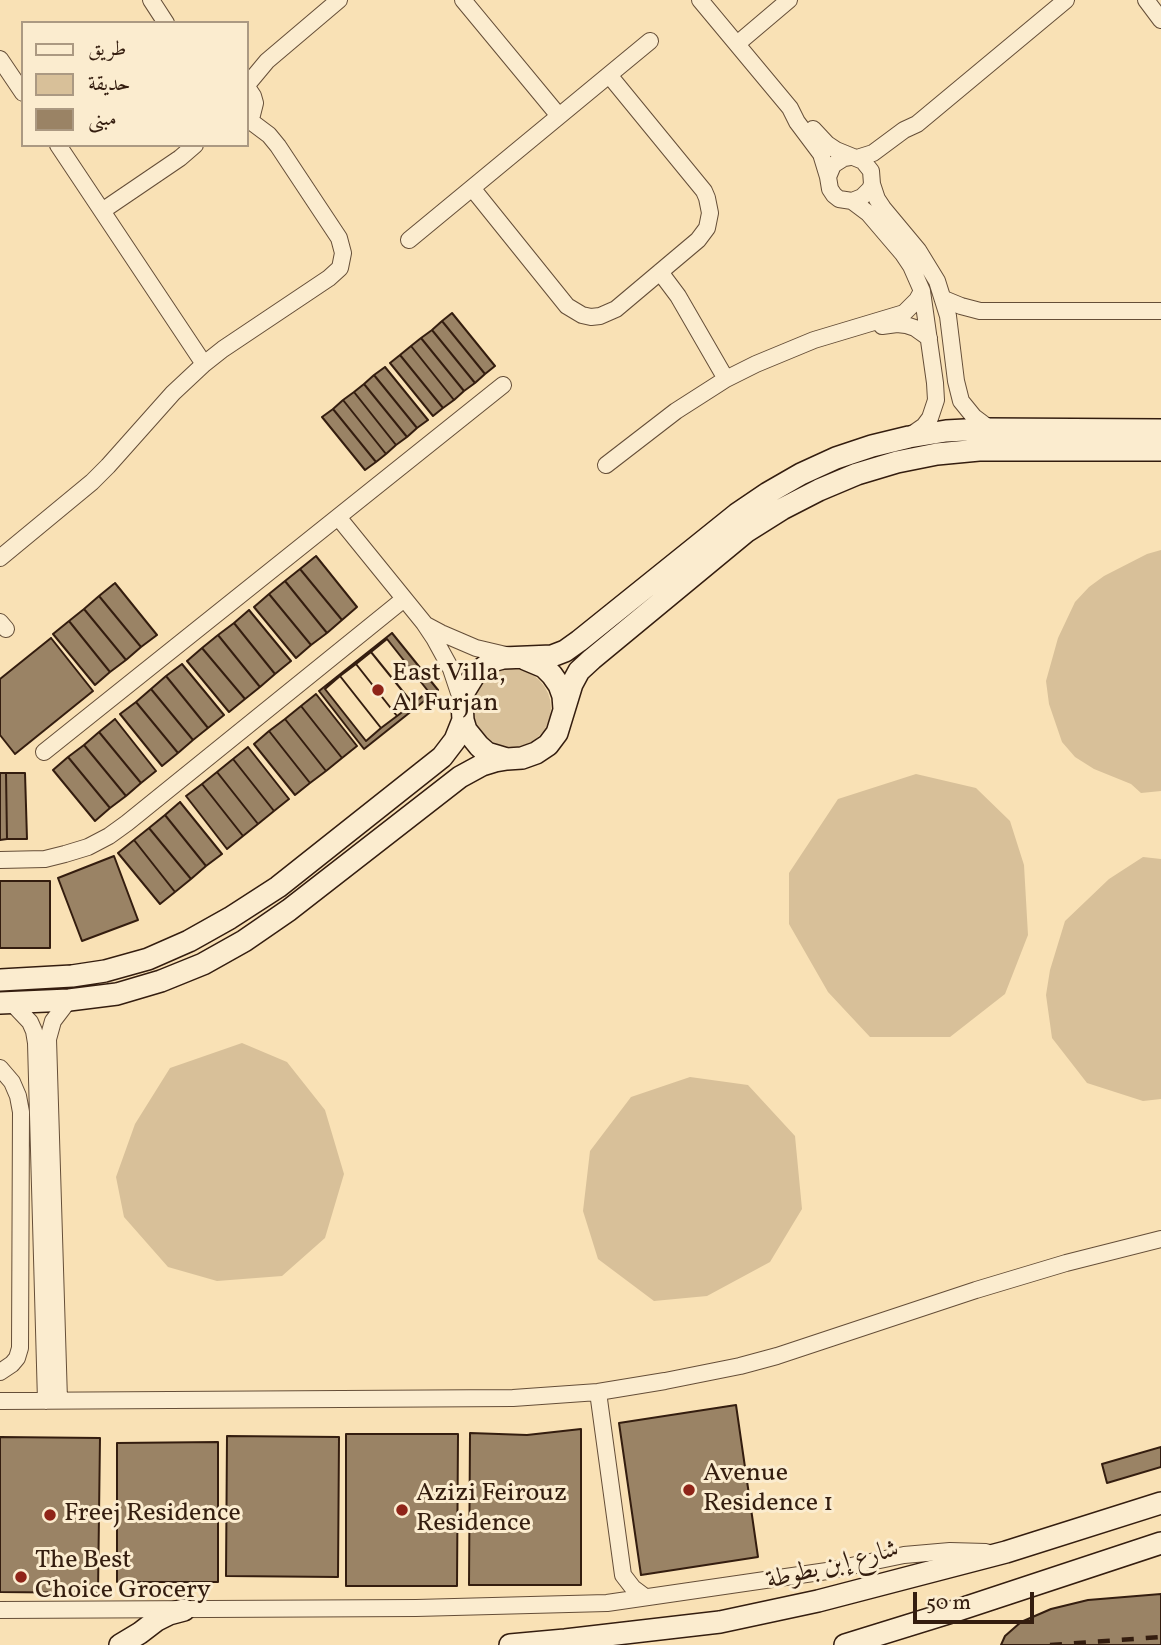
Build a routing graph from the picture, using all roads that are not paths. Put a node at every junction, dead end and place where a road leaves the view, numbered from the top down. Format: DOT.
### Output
graph roads {
  1 [pos="151,0"];
  2 [pos="339,0"];
  3 [pos="463,0"];
  4 [pos="700,0"];
  5 [pos="789,0"];
  6 [pos="1066,0"];
  7 [pos="1146,0"];
  8 [pos="1161,20"];
  9 [pos="165,21"];
  10 [pos="650,41"];
  11 [pos="737,44"];
  12 [pos="0,60"];
  13 [pos="609,75"];
  14 [pos="248,85"];
  15 [pos="248,87"];
  16 [pos="21,90"];
  17 [pos="790,108"];
  18 [pos="559,116"];
  19 [pos="248,121"];
  20 [pos="917,124"];
  21 [pos="59,147"];
  22 [pos="193,147"];
  23 [pos="854,157"];
  24 [pos="828,177"];
  25 [pos="872,181"];
  26 [pos="472,188"];
  27 [pos="852,201"];
  28 [pos="102,211"];
  29 [pos="409,240"];
  30 [pos="660,272"];
  31 [pos="922,291"];
  32 [pos="944,299"];
  33 [pos="1161,311"];
  34 [pos="980,312"];
  35 [pos="855,329"];
  36 [pos="950,331"];
  37 [pos="930,346"];
  38 [pos="952,350"];
  39 [pos="204,364"];
  40 [pos="726,379"];
  41 [pos="503,385"];
  42 [pos="990,429"];
  43 [pos="1161,430"];
  44 [pos="908,437"];
  45 [pos="1161,450"];
  46 [pos="607,465"];
  47 [pos="338,517"];
  48 [pos="0,558"];
  49 [pos="404,599"];
  50 [pos="424,623"];
  51 [pos="518,657"];
  52 [pos="462,711"];
  53 [pos="563,719"];
  54 [pos="44,752"];
  55 [pos="507,759"];
  56 [pos="0,860"];
  57 [pos="0,980"];
  58 [pos="69,1000"];
  59 [pos="6,1003"];
  60 [pos="0,1068"];
  61 [pos="1161,1239"];
  62 [pos="0,1372"];
  63 [pos="598,1392"];
  64 [pos="0,1401"];
  65 [pos="52,1401"];
  66 [pos="1161,1503"];
  67 [pos="1161,1543"];
  68 [pos="1006,1552"];
  69 [pos="623,1575"];
  70 [pos="645,1598"];
  71 [pos="607,1603"];
  72 [pos="0,1610"];
  73 [pos="184,1610"];
  74 [pos="720,1622"];
  75 [pos="120,1645"];
  76 [pos="510,1645"];
  77 [pos="645,1645"];
  78 [pos="845,1645"];
  1 -- 9 [label="street"];
  2 -- 14 [label="street"];
  3 -- 18 [label="street"];
  4 -- 11 [label="street"];
  5 -- 11 [label="street"];
  6 -- 20 [label="street"];
  7 -- 8 [label="street"];
  10 -- 13 [label="street"];
  11 -- 17 [label="street"];
  12 -- 16 [label="street"];
  13 -- 18 [label="street"];
  13 -- 30 [label="street"];
  15 -- 19 [label="street"];
  17 -- 23 [label="street"];
  17 -- 24 [label="street"];
  18 -- 26 [label="street"];
  19 -- 39 [label="street"];
  20 -- 23 [label="street"];
  20 -- 25 [label="street"];
  21 -- 28 [label="street"];
  22 -- 28 [label="street"];
  23 -- 24 [label="street"];
  23 -- 25 [label="street"];
  24 -- 27 [label="street"];
  25 -- 27 [label="street"];
  25 -- 32 [label="street"];
  26 -- 29 [label="street"];
  26 -- 30 [label="street"];
  27 -- 31 [label="street"];
  28 -- 39 [label="street"];
  30 -- 40 [label="street"];
  31 -- 35 [label="street"];
  31 -- 37 [label="street"];
  32 -- 34 [label="street"];
  32 -- 36 [label="street"];
  33 -- 34 [label="street"];
  34 -- 36 [label="street"];
  35 -- 37 [label="street"];
  35 -- 40 [label="street"];
  36 -- 38 [label="street"];
  37 -- 38 [label="street"];
  37 -- 44 [label="street"];
  38 -- 42 [label="street"];
  39 -- 48 [label="street"];
  40 -- 46 [label="street"];
  41 -- 47 [label="street"];
  42 -- 43 [label="street"];
  42 -- 44 [label="street"];
  44 -- 51 [label="street"];
  45 -- 53 [label="street"];
  47 -- 49 [label="street"];
  47 -- 54 [label="street"];
  49 -- 50 [label="street"];
  49 -- 56 [label="street"];
  50 -- 51 [label="street"];
  50 -- 52 [label="street"];
  51 -- 52 [label="street"];
  51 -- 53 [label="street"];
  52 -- 55 [label="street"];
  52 -- 57 [label="street"];
  53 -- 55 [label="street"];
  55 -- 58 [label="street"];
  58 -- 59 [label="street"];
  58 -- 65 [label="street"];
  59 -- 65 [label="street"];
  60 -- 62 [label="street"];
  61 -- 63 [label="street"];
  63 -- 65 [label="street"];
  63 -- 69 [label="street"];
  64 -- 65 [label="street"];
  66 -- 68 [label="street, شارع إبن بطوطة"];
  67 -- 78 [label="street"];
  68 -- 70 [label="street"];
  68 -- 74 [label="street, شارع إبن بطوطة"];
  69 -- 70 [label="street"];
  69 -- 71 [label="street"];
  70 -- 71 [label="street"];
  71 -- 73 [label="street"];
  72 -- 73 [label="street"];
  73 -- 75 [label="street"];
  74 -- 76 [label="street, شارع إبن بطوطة"];
  74 -- 77 [label="street"];
}
